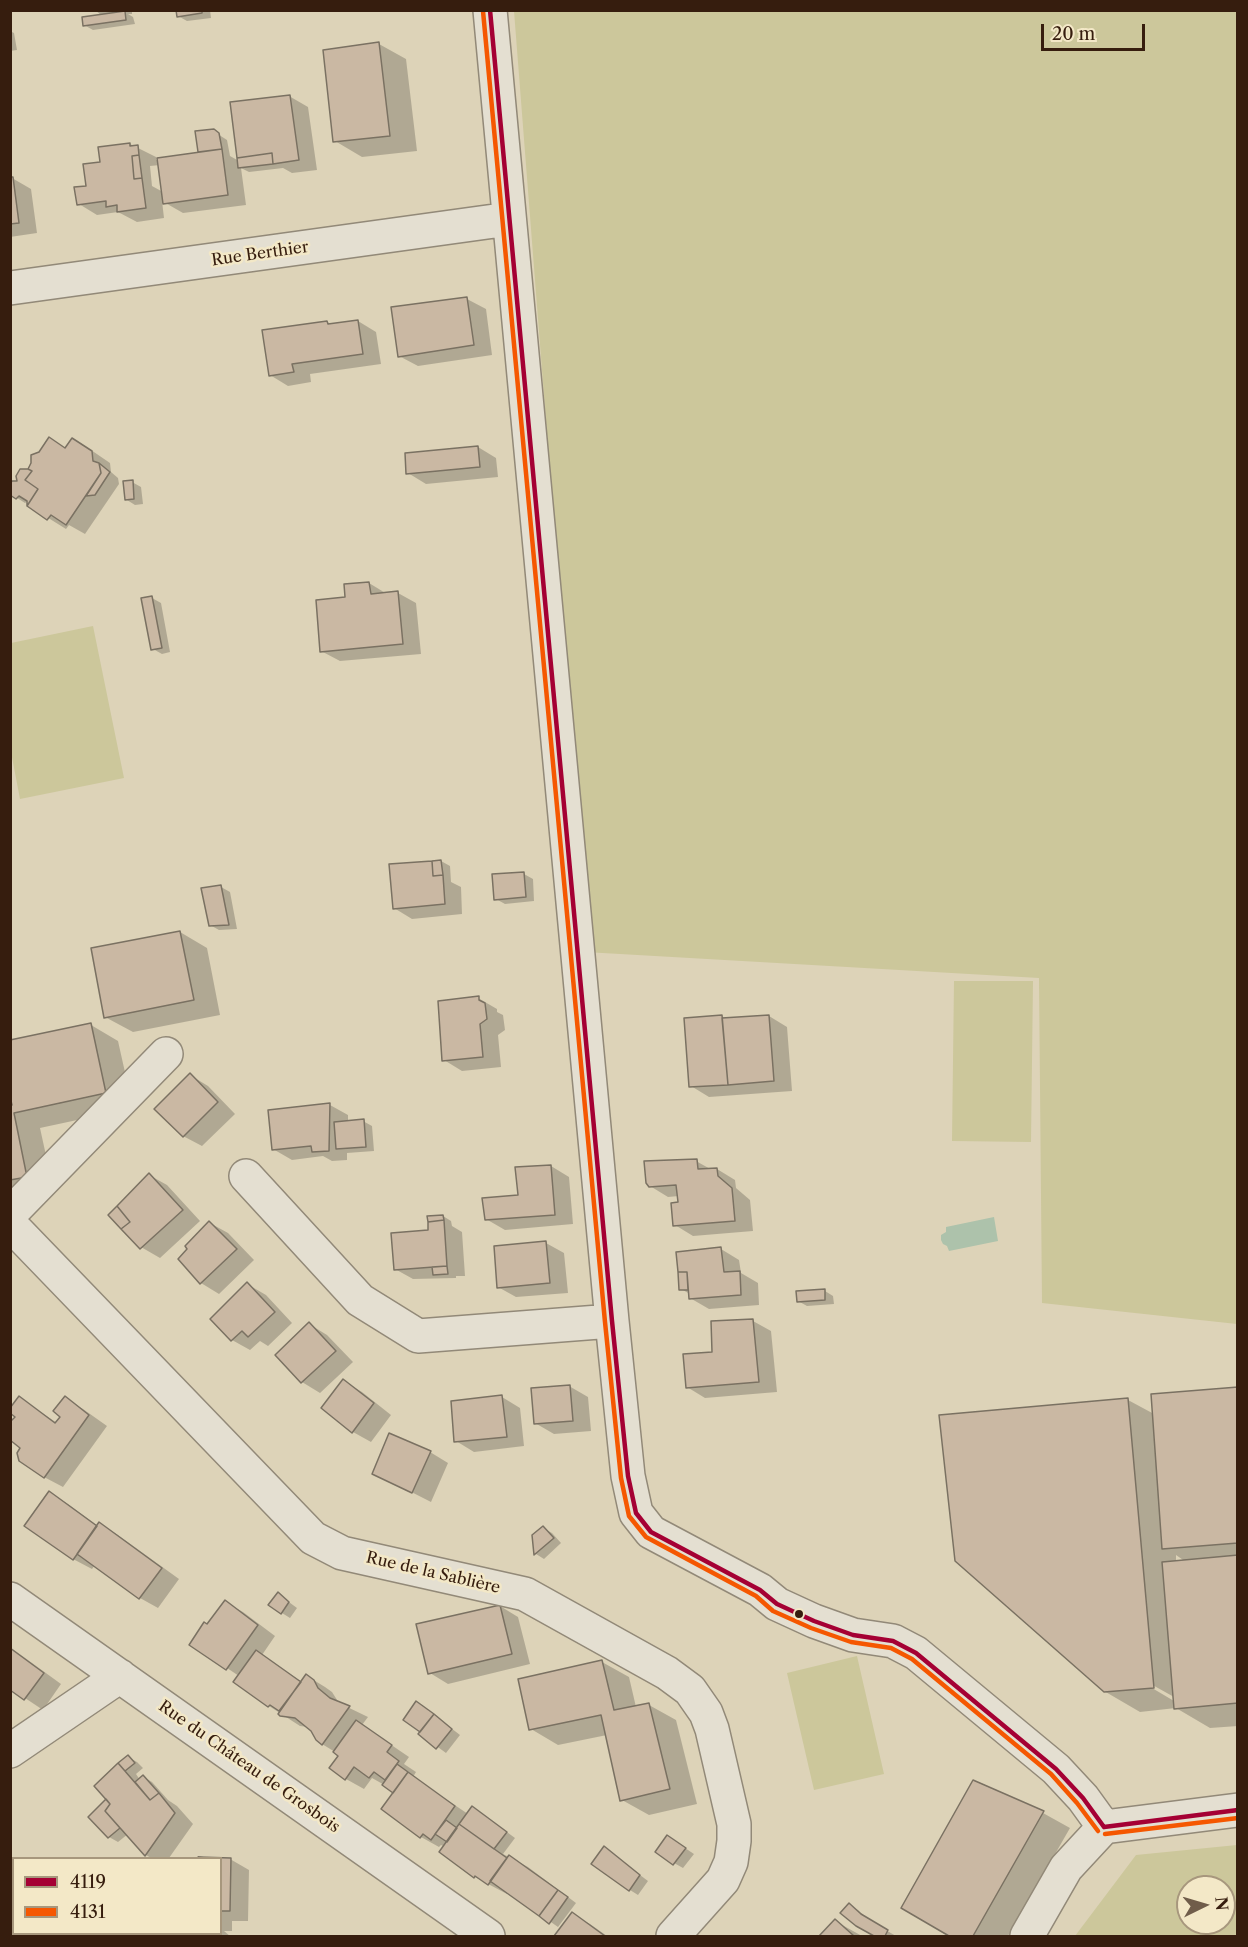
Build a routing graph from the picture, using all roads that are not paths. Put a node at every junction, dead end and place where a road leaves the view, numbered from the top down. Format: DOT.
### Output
graph roads {
  1 [pos="490,10"];
  2 [pos="508,219"];
  3 [pos="10,288"];
  4 [pos="166,1054"];
  5 [pos="246,1176"];
  6 [pos="10,1214"];
  7 [pos="10,1224"];
  8 [pos="612,1321"];
  9 [pos="10,1599"];
  10 [pos="120,1676"];
  11 [pos="10,1751"];
  12 [pos="1238,1810"];
  13 [pos="1104,1827"];
  14 [pos="488,1936"];
  15 [pos="673,1936"];
  16 [pos="1027,1936"];
  1 -- 2 [label="street"];
  2 -- 3 [label="street, Rue Berthier"];
  2 -- 8 [label="street"];
  4 -- 6 [label="street"];
  5 -- 8 [label="street"];
  7 -- 15 [label="street, Rue de la Sablière"];
  8 -- 13 [label="street"];
  9 -- 10 [label="street, Rue du Château de Grosbois"];
  10 -- 11 [label="street"];
  10 -- 14 [label="street, Rue du Château de Grosbois"];
  12 -- 13 [label="street"];
  13 -- 16 [label="street"];
}
